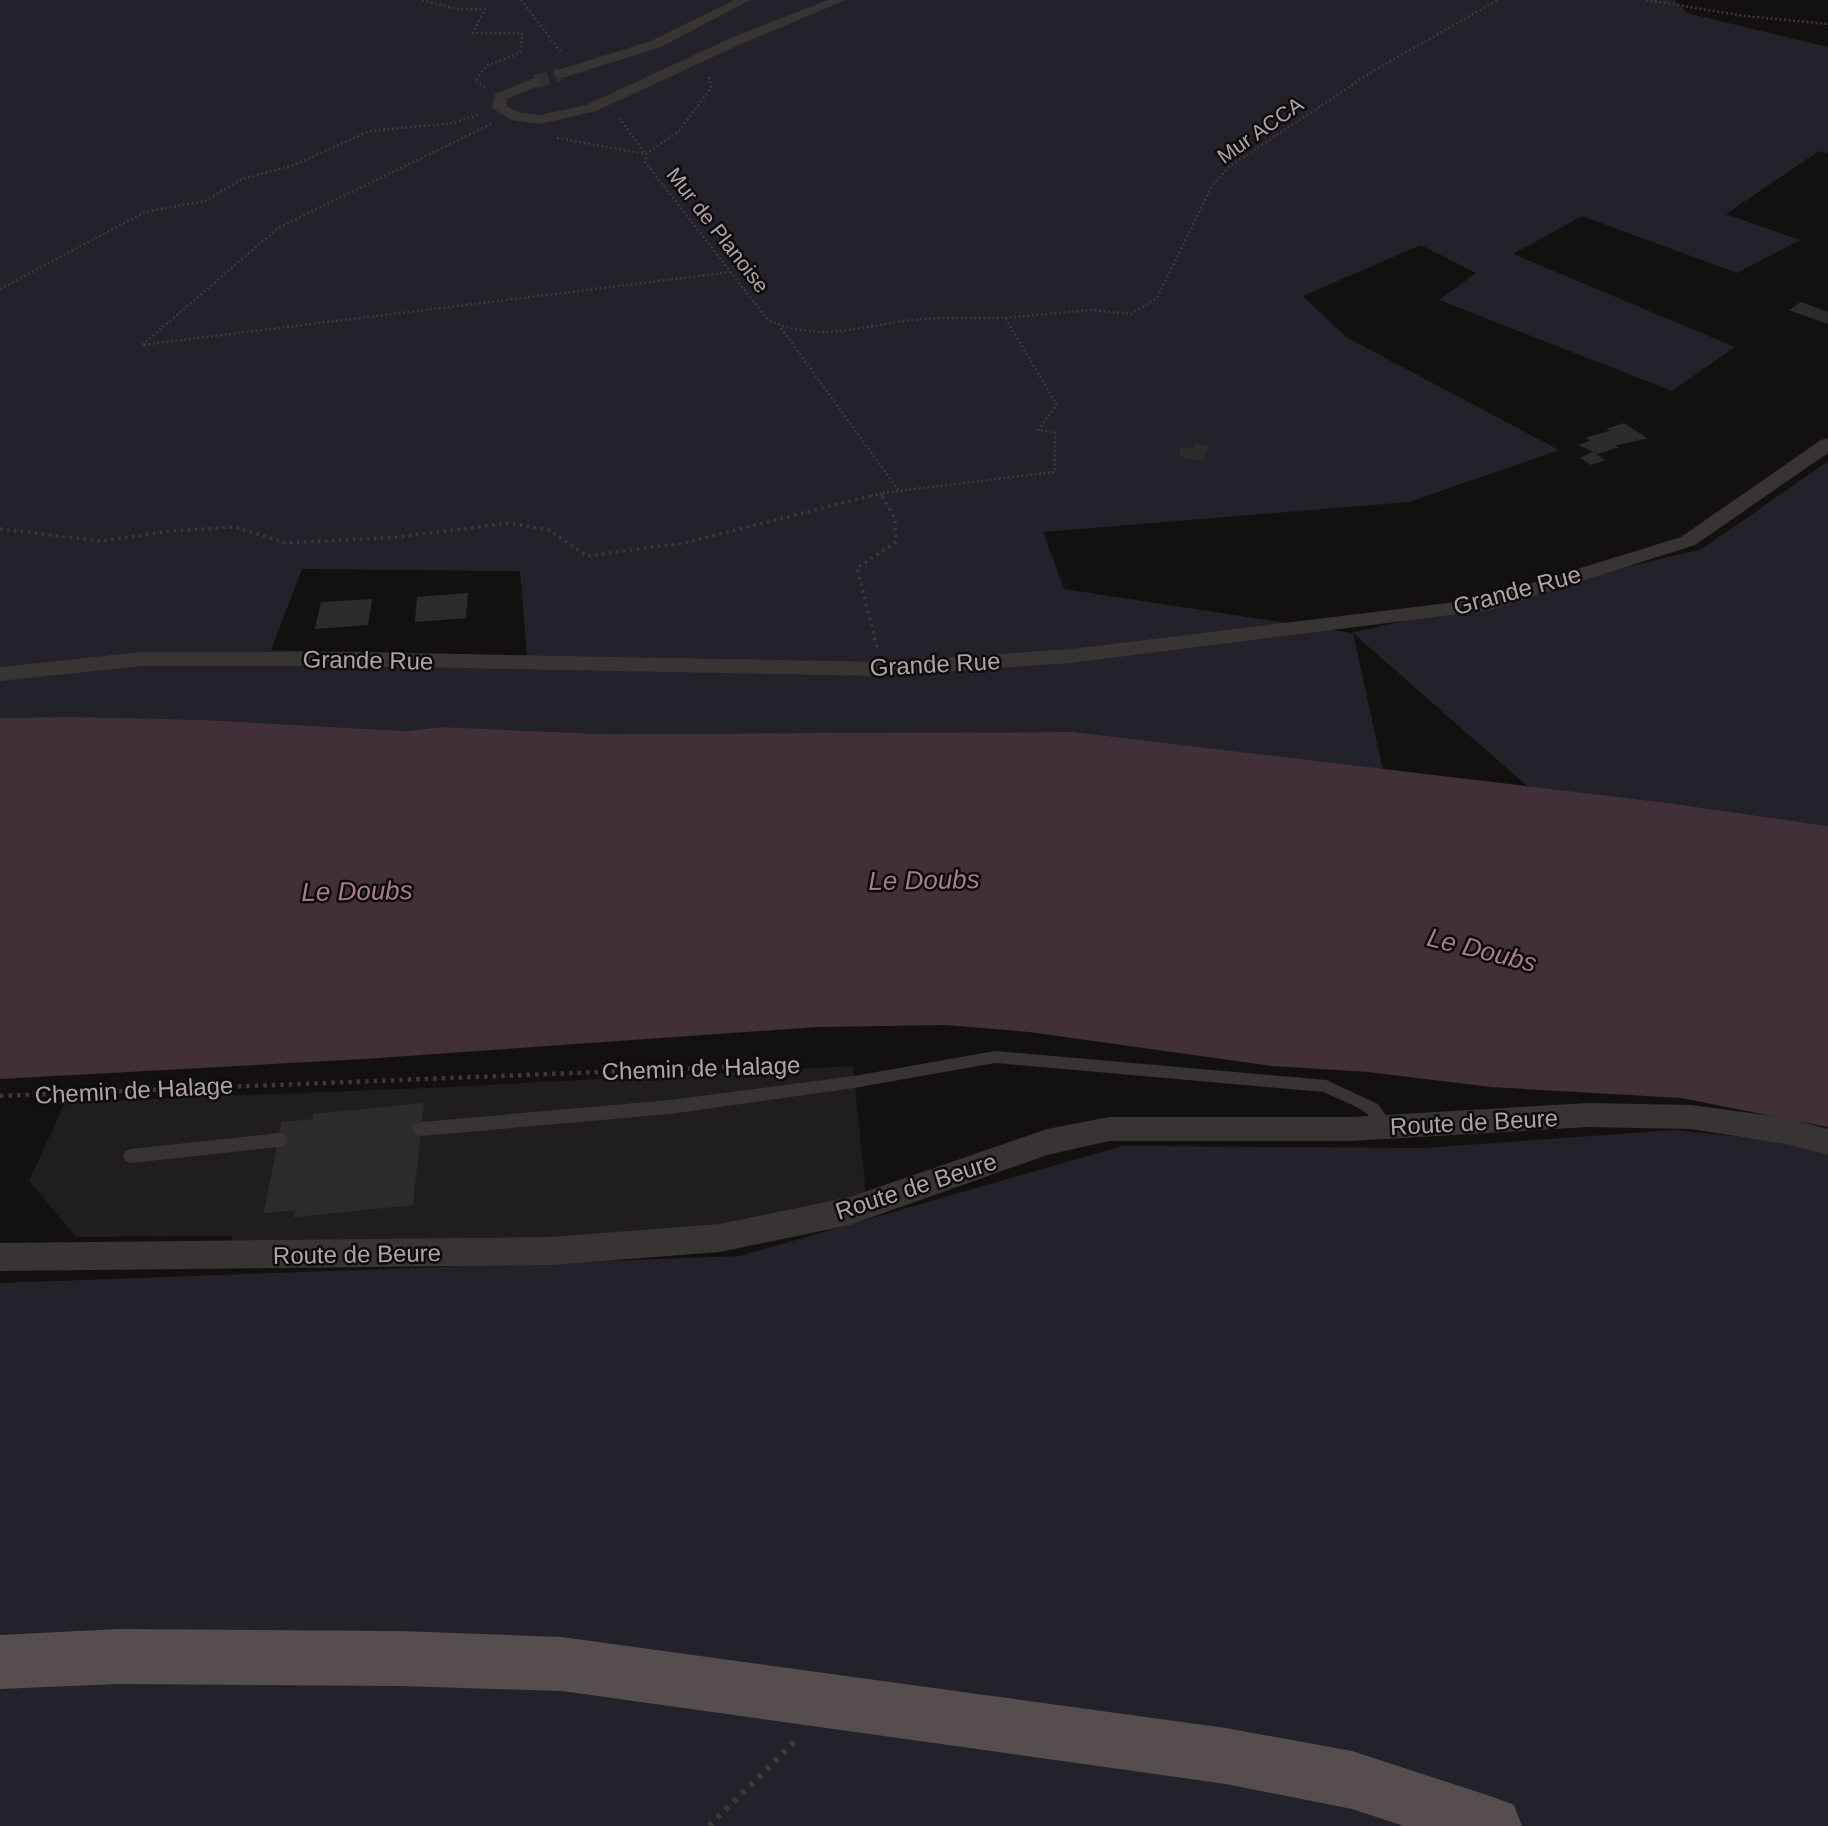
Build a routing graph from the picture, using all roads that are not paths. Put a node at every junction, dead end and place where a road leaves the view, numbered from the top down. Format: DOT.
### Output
graph roads {
  1 [pos="744,0"];
  2 [pos="840,0"];
  3 [pos="559,74"];
  4 [pos="535,82"];
  5 [pos="1828,444"];
  6 [pos="0,674"];
  7 [pos="1386,1127"];
  8 [pos="421,1129"];
  9 [pos="279,1140"];
  10 [pos="1828,1142"];
  11 [pos="131,1156"];
  12 [pos="0,1257"];
  13 [pos="0,1662"];
  14 [pos="1493,1826"];
  1 -- 3 [label="street"];
  2 -- 4 [label="street"];
  5 -- 6 [label="street, Grande Rue"];
  7 -- 8 [label="lane"];
  7 -- 10 [label="street, Route de Beure"];
  7 -- 12 [label="street, Route de Beure"];
  9 -- 11 [label="lane"];
  13 -- 14 [label="main road"];
}
